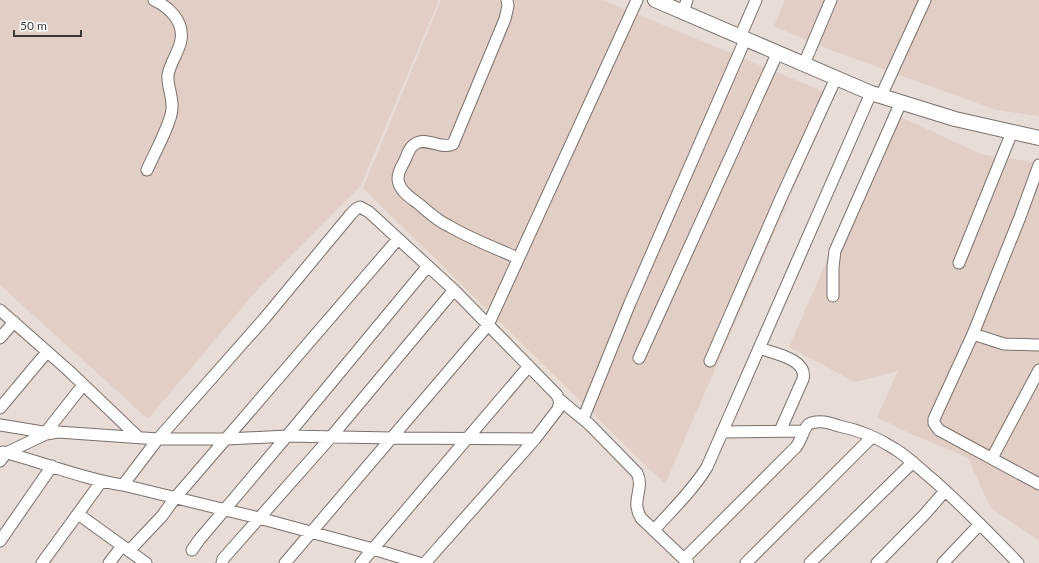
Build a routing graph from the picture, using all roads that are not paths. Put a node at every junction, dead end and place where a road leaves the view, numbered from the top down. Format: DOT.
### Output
graph roads {
  1 [pos="154,0"];
  2 [pos="507,0"];
  3 [pos="637,0"];
  4 [pos="655,0"];
  5 [pos="756,0"];
  6 [pos="831,0"];
  7 [pos="925,0"];
  8 [pos="685,6"];
  9 [pos="742,38"];
  10 [pos="777,54"];
  11 [pos="804,64"];
  12 [pos="836,78"];
  13 [pos="876,95"];
  14 [pos="901,102"];
  15 [pos="1012,132"];
  16 [pos="1039,138"];
  17 [pos="1039,165"];
  18 [pos="147,170"];
  19 [pos="398,239"];
  20 [pos="518,258"];
  21 [pos="959,263"];
  22 [pos="428,266"];
  23 [pos="454,290"];
  24 [pos="833,296"];
  25 [pos="0,310"];
  26 [pos="14,322"];
  27 [pos="488,325"];
  28 [pos="973,334"];
  29 [pos="0,338"];
  30 [pos="1039,345"];
  31 [pos="759,348"];
  32 [pos="47,352"];
  33 [pos="639,358"];
  34 [pos="710,361"];
  35 [pos="530,366"];
  36 [pos="1039,370"];
  37 [pos="84,385"];
  38 [pos="560,400"];
  39 [pos="0,408"];
  40 [pos="583,419"];
  41 [pos="0,425"];
  42 [pos="780,431"];
  43 [pos="804,431"];
  44 [pos="48,432"];
  45 [pos="722,432"];
  46 [pos="287,436"];
  47 [pos="138,437"];
  48 [pos="330,437"];
  49 [pos="872,437"];
  50 [pos="158,438"];
  51 [pos="392,438"];
  52 [pos="467,438"];
  53 [pos="226,439"];
  54 [pos="535,439"];
  55 [pos="2,455"];
  56 [pos="992,458"];
  57 [pos="913,462"];
  58 [pos="52,466"];
  59 [pos="101,482"];
  60 [pos="1038,482"];
  61 [pos="122,485"];
  62 [pos="946,490"];
  63 [pos="175,498"];
  64 [pos="224,511"];
  65 [pos="78,514"];
  66 [pos="258,518"];
  67 [pos="980,524"];
  68 [pos="654,530"];
  69 [pos="311,532"];
  70 [pos="0,541"];
  71 [pos="373,548"];
  72 [pos="126,549"];
  73 [pos="192,550"];
  74 [pos="686,561"];
  75 [pos="1012,561"];
  76 [pos="42,563"];
  77 [pos="109,563"];
  78 [pos="146,563"];
  79 [pos="222,563"];
  80 [pos="285,563"];
  81 [pos="361,563"];
  82 [pos="419,563"];
  83 [pos="425,563"];
  84 [pos="746,563"];
  85 [pos="810,563"];
  86 [pos="877,563"];
  87 [pos="943,563"];
  1 -- 18 [label="street"];
  2 -- 20 [label="street"];
  3 -- 20 [label="street"];
  4 -- 8 [label="main road"];
  5 -- 9 [label="street"];
  6 -- 11 [label="street"];
  7 -- 13 [label="street"];
  8 -- 9 [label="main road"];
  9 -- 10 [label="main road"];
  9 -- 40 [label="street"];
  10 -- 11 [label="main road"];
  10 -- 33 [label="street"];
  11 -- 12 [label="main road"];
  12 -- 13 [label="main road"];
  12 -- 34 [label="street"];
  13 -- 14 [label="main road"];
  13 -- 31 [label="street"];
  14 -- 15 [label="main road"];
  14 -- 24 [label="street"];
  15 -- 16 [label="main road"];
  15 -- 21 [label="street"];
  17 -- 28 [label="street"];
  19 -- 22 [label="street"];
  19 -- 50 [label="street"];
  19 -- 53 [label="street"];
  20 -- 27 [label="street"];
  22 -- 23 [label="street"];
  22 -- 46 [label="street"];
  23 -- 27 [label="street"];
  23 -- 48 [label="street"];
  25 -- 26 [label="street"];
  26 -- 29 [label="street"];
  26 -- 32 [label="street"];
  27 -- 35 [label="street"];
  27 -- 51 [label="street"];
  28 -- 30 [label="street"];
  28 -- 56 [label="street"];
  31 -- 42 [label="street"];
  31 -- 45 [label="street"];
  32 -- 37 [label="street"];
  32 -- 39 [label="street"];
  35 -- 38 [label="street"];
  35 -- 52 [label="street"];
  36 -- 56 [label="street"];
  37 -- 44 [label="street"];
  37 -- 47 [label="street"];
  38 -- 40 [label="street"];
  38 -- 54 [label="street"];
  40 -- 68 [label="street"];
  41 -- 44 [label="street"];
  42 -- 43 [label="street"];
  42 -- 45 [label="street"];
  43 -- 49 [label="street"];
  43 -- 74 [label="street"];
  44 -- 47 [label="street"];
  44 -- 55 [label="street"];
  45 -- 68 [label="street"];
  46 -- 48 [label="street"];
  46 -- 53 [label="street"];
  46 -- 64 [label="street"];
  47 -- 50 [label="street"];
  48 -- 51 [label="street"];
  48 -- 66 [label="street"];
  49 -- 57 [label="street"];
  49 -- 84 [label="street"];
  50 -- 53 [label="street"];
  50 -- 61 [label="street"];
  51 -- 52 [label="street"];
  51 -- 69 [label="street"];
  52 -- 54 [label="street"];
  52 -- 71 [label="street"];
  53 -- 63 [label="street"];
  54 -- 83 [label="street"];
  55 -- 58 [label="street"];
  56 -- 60 [label="street"];
  57 -- 62 [label="street"];
  57 -- 85 [label="street"];
  58 -- 59 [label="street"];
  58 -- 70 [label="street"];
  59 -- 61 [label="street"];
  59 -- 65 [label="street"];
  61 -- 63 [label="street"];
  62 -- 67 [label="street"];
  62 -- 86 [label="street"];
  63 -- 64 [label="street"];
  63 -- 72 [label="street"];
  64 -- 66 [label="street"];
  64 -- 73 [label="street"];
  65 -- 72 [label="street"];
  65 -- 76 [label="street"];
  66 -- 69 [label="street"];
  66 -- 79 [label="street"];
  67 -- 75 [label="street"];
  67 -- 87 [label="street"];
  68 -- 74 [label="street"];
  69 -- 71 [label="street"];
  69 -- 80 [label="street"];
  71 -- 81 [label="street"];
  71 -- 82 [label="street"];
  72 -- 77 [label="street"];
  72 -- 78 [label="street"];
}
